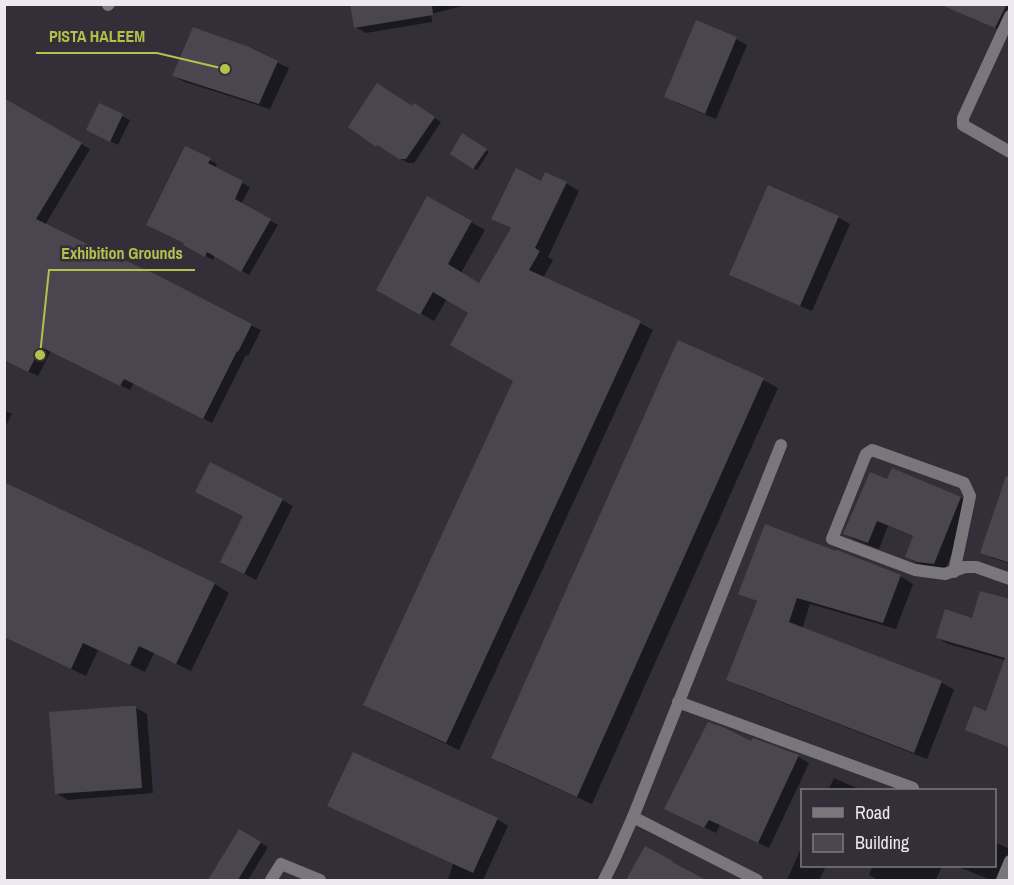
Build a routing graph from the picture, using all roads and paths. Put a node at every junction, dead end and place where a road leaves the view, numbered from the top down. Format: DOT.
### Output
graph roads {
  1 [pos="1010,16"];
  2 [pos="1010,152"];
  3 [pos="781,445"];
  4 [pos="954,572"];
  5 [pos="1010,579"];
  6 [pos="678,702"];
  7 [pos="914,788"];
  8 [pos="633,817"];
  9 [pos="1010,861"];
  10 [pos="271,880"];
  11 [pos="320,880"];
  12 [pos="604,880"];
  13 [pos="757,880"];
  14 [pos="1002,880"];
  1 -- 2 [label="street"];
  3 -- 6 [label="street"];
  4 -- 4 [label="street"];
  4 -- 5 [label="street"];
  6 -- 7 [label="street"];
  6 -- 8 [label="street"];
  8 -- 12 [label="street"];
  8 -- 13 [label="street"];
  9 -- 14 [label="street"];
  10 -- 11 [label="street"];
}
